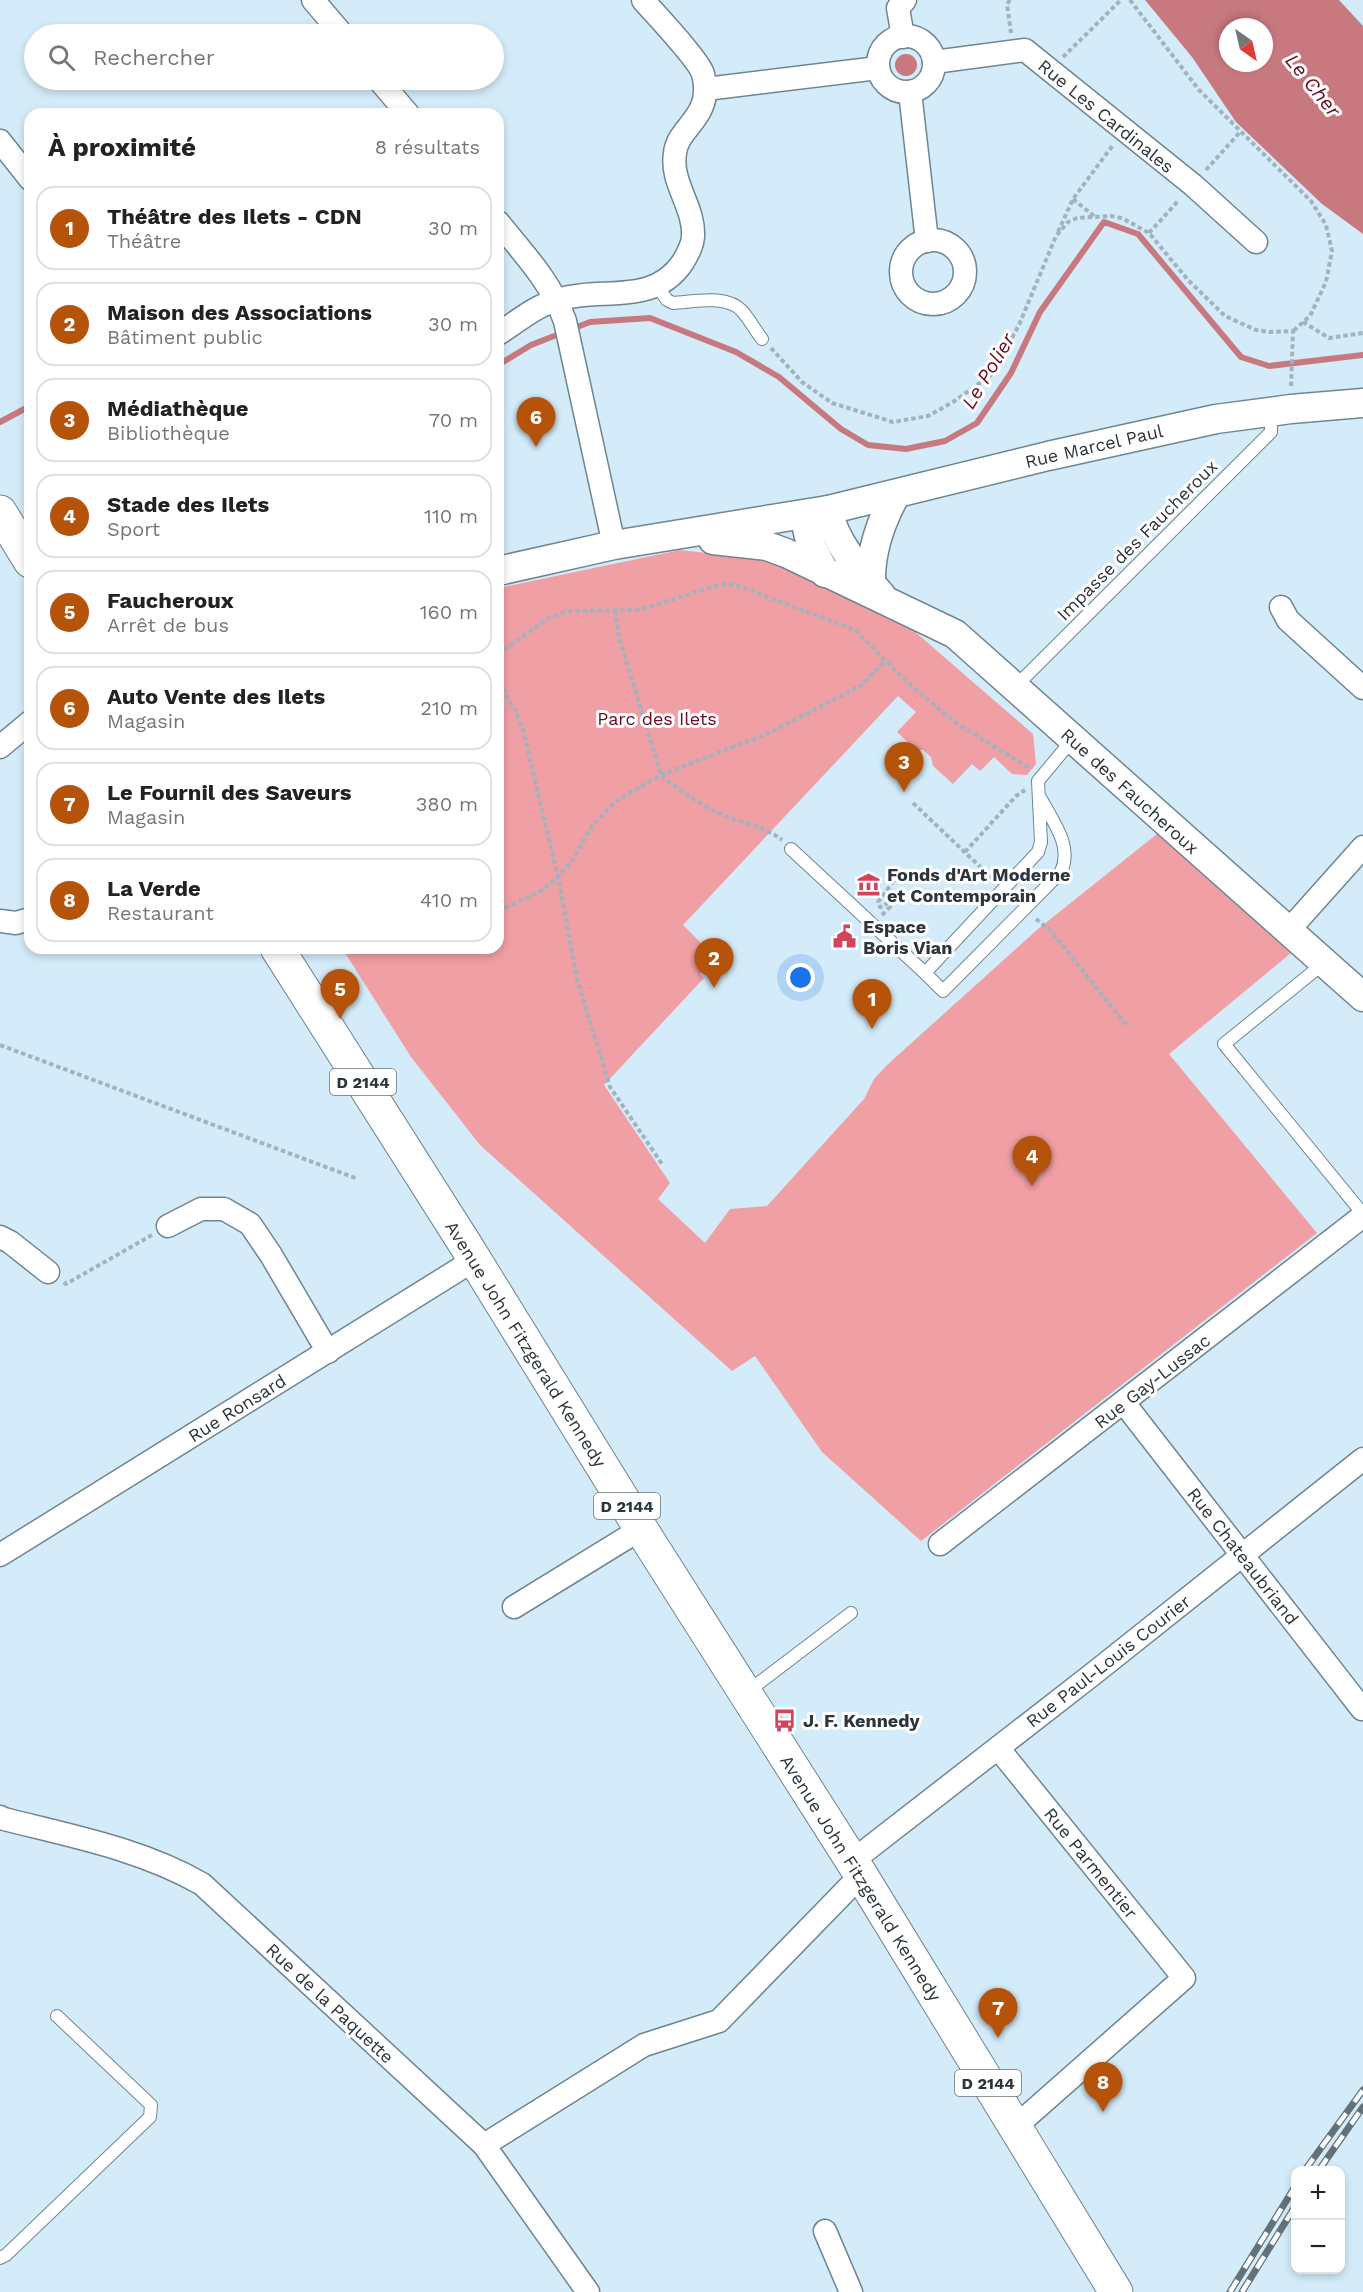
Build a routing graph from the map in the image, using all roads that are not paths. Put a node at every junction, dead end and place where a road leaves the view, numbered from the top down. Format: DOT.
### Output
graph roads {
  1 [pos="313,0"];
  2 [pos="643,0"];
  3 [pos="905,0"];
  4 [pos="333,24"];
  5 [pos="903,37"];
  6 [pos="934,62"];
  7 [pos="878,68"];
  8 [pos="706,89"];
  9 [pos="388,90"];
  10 [pos="910,92"];
  11 [pos="403,108"];
  12 [pos="0,141"];
  13 [pos="24,171"];
  14 [pos="504,229"];
  15 [pos="927,241"];
  16 [pos="1256,242"];
  17 [pos="657,286"];
  18 [pos="557,300"];
  19 [pos="504,330"];
  20 [pos="762,339"];
  21 [pos="1363,403"];
  22 [pos="1271,412"];
  23 [pos="896,494"];
  24 [pos="0,512"];
  25 [pos="816,513"];
  26 [pos="677,536"];
  27 [pos="614,546"];
  28 [pos="24,551"];
  29 [pos="504,570"];
  30 [pos="825,573"];
  31 [pos="879,592"];
  32 [pos="1281,607"];
  33 [pos="1015,687"];
  34 [pos="1363,688"];
  35 [pos="24,727"];
  36 [pos="1073,739"];
  37 [pos="0,747"];
  38 [pos="1041,799"];
  39 [pos="1363,847"];
  40 [pos="791,849"];
  41 [pos="0,921"];
  42 [pos="24,921"];
  43 [pos="1288,931"];
  44 [pos="281,954"];
  45 [pos="1324,963"];
  46 [pos="925,973"];
  47 [pos="1363,997"];
  48 [pos="1363,1215"];
  49 [pos="168,1226"];
  50 [pos="4,1243"];
  51 [pos="474,1260"];
  52 [pos="48,1272"];
  53 [pos="328,1352"];
  54 [pos="1124,1403"];
  55 [pos="1363,1459"];
  56 [pos="641,1529"];
  57 [pos="940,1544"];
  58 [pos="0,1555"];
  59 [pos="1242,1556"];
  60 [pos="514,1607"];
  61 [pos="851,1613"];
  62 [pos="746,1692"];
  63 [pos="1362,1709"];
  64 [pos="998,1748"];
  65 [pos="0,1816"];
  66 [pos="856,1869"];
  67 [pos="57,2016"];
  68 [pos="1015,2127"];
  69 [pos="484,2145"];
  70 [pos="825,2230"];
  71 [pos="0,2258"];
  72 [pos="588,2292"];
  73 [pos="851,2292"];
  74 [pos="1116,2292"];
  1 -- 4 [label="street"];
  2 -- 8 [label="street"];
  3 -- 5 [label="street"];
  5 -- 6 [label="street"];
  5 -- 7 [label="street"];
  6 -- 10 [label="street"];
  6 -- 16 [label="street, Rue Les Cardinales"];
  7 -- 8 [label="street"];
  7 -- 10 [label="street"];
  8 -- 17 [label="street"];
  9 -- 11 [label="street"];
  10 -- 15 [label="street"];
  12 -- 13 [label="street"];
  14 -- 18 [label="street"];
  17 -- 18 [label="street"];
  17 -- 20 [label="lane"];
  18 -- 19 [label="street"];
  18 -- 27 [label="street"];
  21 -- 22 [label="street, Rue Marcel Paul"];
  22 -- 23 [label="street, Rue Marcel Paul"];
  22 -- 33 [label="lane, Impasse des Faucheroux"];
  23 -- 25 [label="street, Rue Marcel Paul"];
  23 -- 31 [label="street"];
  24 -- 28 [label="main road"];
  25 -- 26 [label="street, Rue des Faucheroux"];
  25 -- 30 [label="street"];
  25 -- 31 [label="street, Rue des Faucheroux"];
  26 -- 27 [label="street, Rue des Faucheroux"];
  26 -- 30 [label="street, Rue des Faucheroux"];
  27 -- 29 [label="street, Rue des Faucheroux"];
  30 -- 31 [label="street, Rue des Faucheroux"];
  31 -- 33 [label="street, Rue des Faucheroux"];
  32 -- 34 [label="street"];
  33 -- 36 [label="street, Rue des Faucheroux"];
  35 -- 37 [label="street"];
  36 -- 38 [label="lane"];
  36 -- 43 [label="street, Rue des Faucheroux"];
  38 -- 46 [label="lane"];
  38 -- 46 [label="lane"];
  39 -- 43 [label="street"];
  40 -- 46 [label="lane"];
  41 -- 42 [label="street"];
  43 -- 45 [label="street, Rue des Faucheroux"];
  44 -- 51 [label="main road, Avenue John Fitzgerald Kennedy / D 2144"];
  45 -- 47 [label="street, Rue des Faucheroux"];
  45 -- 48 [label="lane"];
  48 -- 54 [label="street, Rue Gay-Lussac"];
  49 -- 53 [label="street"];
  50 -- 52 [label="street"];
  51 -- 53 [label="street, Rue Ronsard"];
  51 -- 56 [label="main road, Avenue John Fitzgerald Kennedy / D 2144"];
  53 -- 58 [label="street, Rue Ronsard"];
  54 -- 57 [label="street, Rue Gay-Lussac"];
  54 -- 59 [label="street, Rue Chateaubriand"];
  55 -- 59 [label="street, Rue Paul-Louis Courier"];
  56 -- 60 [label="street"];
  56 -- 62 [label="main road, Avenue John Fitzgerald Kennedy / D 2144"];
  59 -- 63 [label="street, Rue Chateaubriand"];
  59 -- 64 [label="street, Rue Paul-Louis Courier"];
  61 -- 62 [label="lane"];
  62 -- 66 [label="main road, Avenue John Fitzgerald Kennedy / D 2144"];
  64 -- 66 [label="street, Rue Paul-Louis Courier"];
  64 -- 68 [label="street, Rue Parmentier"];
  65 -- 69 [label="street, Rue de la Paquette"];
  66 -- 68 [label="main road, Avenue John Fitzgerald Kennedy / D 2144"];
  66 -- 69 [label="street, Rue Paul-Louis Courier"];
  67 -- 71 [label="lane"];
  68 -- 74 [label="main road, Avenue John Fitzgerald Kennedy / D 2144"];
  69 -- 72 [label="street, Rue de la Paquette"];
  70 -- 73 [label="street"];
}
